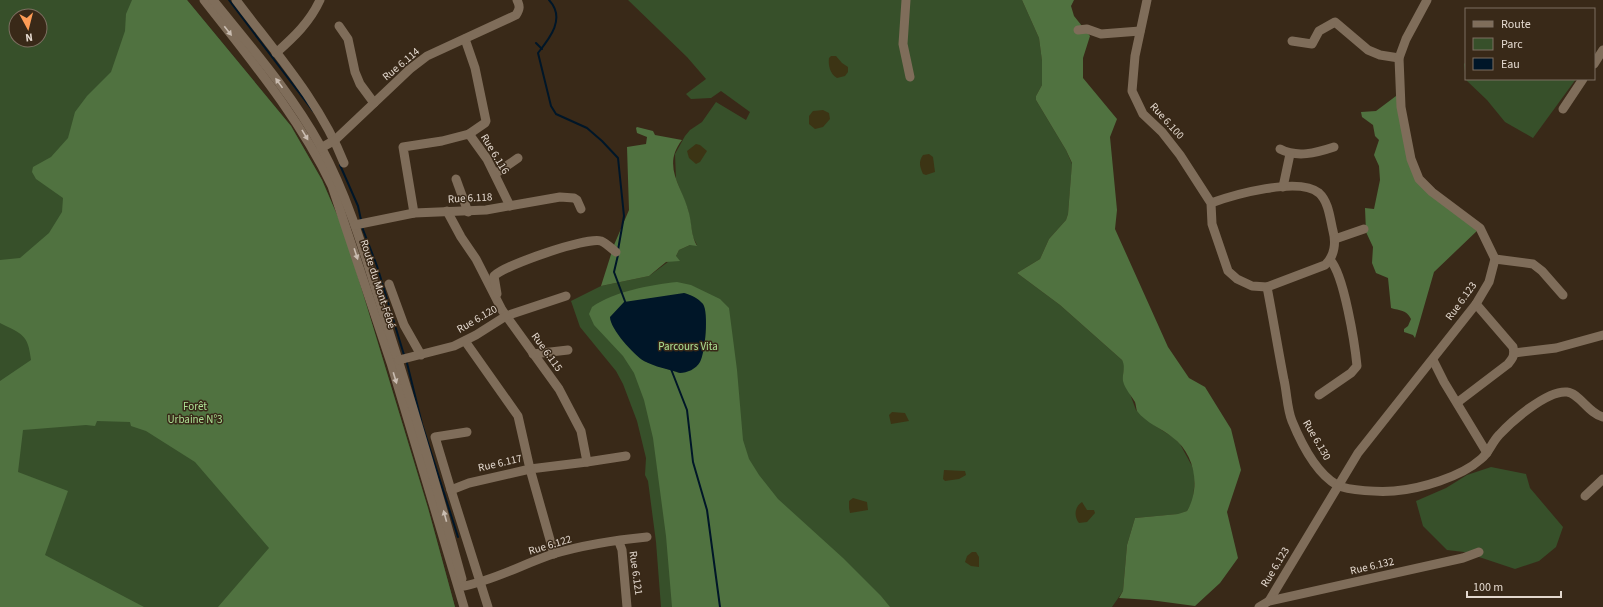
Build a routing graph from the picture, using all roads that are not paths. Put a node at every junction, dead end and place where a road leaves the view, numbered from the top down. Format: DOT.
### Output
graph roads {
  1 [pos="204,0"];
  2 [pos="213,0"];
  3 [pos="236,0"];
  4 [pos="320,0"];
  5 [pos="516,0"];
  6 [pos="906,0"];
  7 [pos="1147,0"];
  8 [pos="1427,0"];
  9 [pos="339,26"];
  10 [pos="1078,30"];
  11 [pos="1140,31"];
  12 [pos="465,39"];
  13 [pos="1292,41"];
  14 [pos="1603,50"];
  15 [pos="276,53"];
  16 [pos="1399,58"];
  17 [pos="1595,62"];
  18 [pos="910,77"];
  19 [pos="1582,80"];
  20 [pos="374,103"];
  21 [pos="1563,109"];
  22 [pos="469,134"];
  23 [pos="335,140"];
  24 [pos="1334,147"];
  25 [pos="321,148"];
  26 [pos="1280,149"];
  27 [pos="1290,154"];
  28 [pos="518,158"];
  29 [pos="344,163"];
  30 [pos="495,174"];
  31 [pos="456,179"];
  32 [pos="1283,186"];
  33 [pos="1211,203"];
  34 [pos="510,206"];
  35 [pos="581,210"];
  36 [pos="447,211"];
  37 [pos="468,212"];
  38 [pos="414,213"];
  39 [pos="355,225"];
  40 [pos="1364,229"];
  41 [pos="1335,239"];
  42 [pos="616,252"];
  43 [pos="1495,259"];
  44 [pos="1330,260"];
  45 [pos="389,284"];
  46 [pos="1267,288"];
  47 [pos="1564,295"];
  48 [pos="566,296"];
  49 [pos="499,302"];
  50 [pos="1476,304"];
  51 [pos="506,316"];
  52 [pos="1603,335"];
  53 [pos="465,341"];
  54 [pos="568,350"];
  55 [pos="1514,353"];
  56 [pos="533,354"];
  57 [pos="421,355"];
  58 [pos="398,360"];
  59 [pos="1433,360"];
  60 [pos="1319,395"];
  61 [pos="1458,402"];
  62 [pos="1603,417"];
  63 [pos="467,432"];
  64 [pos="1487,453"];
  65 [pos="626,456"];
  66 [pos="587,462"];
  67 [pos="530,469"];
  68 [pos="1603,479"];
  69 [pos="1338,485"];
  70 [pos="451,490"];
  71 [pos="1585,496"];
  72 [pos="647,537"];
  73 [pos="619,542"];
  74 [pos="1479,552"];
  75 [pos="554,554"];
  76 [pos="480,583"];
  77 [pos="464,586"];
  78 [pos="1269,601"];
  79 [pos="464,607"];
  80 [pos="470,607"];
  81 [pos="488,607"];
  82 [pos="628,607"];
  83 [pos="1259,607"];
  1 -- 79 [label="street, Route du Mont-Fébé, one-way"];
  25 -- 2 [label="street, Route du Mont-Fébé, one-way"];
  3 -- 15 [label="street"];
  4 -- 15 [label="street"];
  5 -- 12 [label="street, Rue 6.114"];
  6 -- 18 [label="street"];
  7 -- 11 [label="street, Rue 6.100"];
  8 -- 16 [label="street"];
  9 -- 20 [label="street"];
  10 -- 11 [label="street"];
  11 -- 33 [label="street, Rue 6.100"];
  12 -- 20 [label="street, Rue 6.114"];
  12 -- 22 [label="street"];
  13 -- 16 [label="street"];
  14 -- 17 [label="street"];
  15 -- 23 [label="street"];
  16 -- 43 [label="street"];
  19 -- 21 [label="street"];
  20 -- 23 [label="street, Rue 6.114"];
  22 -- 30 [label="street, Rue 6.116"];
  22 -- 38 [label="street, Rue 6.116"];
  23 -- 25 [label="street, Rue 6.114"];
  23 -- 29 [label="street"];
  24 -- 27 [label="street"];
  25 -- 39 [label="street, Route du Mont-Fébé"];
  26 -- 27 [label="street"];
  27 -- 32 [label="street"];
  28 -- 30 [label="street"];
  30 -- 34 [label="street, Rue 6.116"];
  31 -- 37 [label="street"];
  32 -- 33 [label="street"];
  32 -- 41 [label="street"];
  33 -- 46 [label="street"];
  34 -- 35 [label="street, Rue 6.118"];
  34 -- 37 [label="street, Rue 6.118"];
  36 -- 37 [label="street, Rue 6.118"];
  36 -- 38 [label="street, Rue 6.118"];
  36 -- 49 [label="street, Rue 6.115"];
  38 -- 39 [label="street, Rue 6.118"];
  39 -- 58 [label="street, Route du Mont-Fébé"];
  40 -- 41 [label="street"];
  41 -- 44 [label="street"];
  42 -- 49 [label="street"];
  43 -- 47 [label="street"];
  43 -- 50 [label="street, Rue 6.123"];
  44 -- 46 [label="street"];
  44 -- 60 [label="street"];
  45 -- 57 [label="street"];
  46 -- 69 [label="street, Rue 6.130"];
  48 -- 51 [label="street, Rue 6.120"];
  49 -- 51 [label="street, Rue 6.115"];
  50 -- 55 [label="street"];
  50 -- 59 [label="street, Rue 6.123"];
  51 -- 53 [label="street, Rue 6.120"];
  51 -- 56 [label="street, Rue 6.115"];
  52 -- 55 [label="street"];
  53 -- 57 [label="street, Rue 6.120"];
  53 -- 67 [label="street, Rue 6.117"];
  54 -- 56 [label="street"];
  55 -- 61 [label="street"];
  56 -- 66 [label="street, Rue 6.115"];
  57 -- 58 [label="street, Rue 6.120"];
  77 -- 58 [label="street, Route du Mont-Fébé, one-way"];
  59 -- 61 [label="street"];
  59 -- 69 [label="street, Rue 6.123"];
  61 -- 64 [label="street"];
  62 -- 64 [label="street, Rue 6.130"];
  63 -- 70 [label="street"];
  64 -- 69 [label="street, Rue 6.130"];
  65 -- 66 [label="street"];
  66 -- 67 [label="street"];
  67 -- 70 [label="street, Rue 6.117"];
  67 -- 75 [label="street"];
  68 -- 71 [label="street"];
  69 -- 78 [label="street, Rue 6.123"];
  70 -- 76 [label="street"];
  72 -- 73 [label="street, Rue 6.122"];
  73 -- 75 [label="street, Rue 6.122"];
  73 -- 82 [label="street, Rue 6.121"];
  74 -- 78 [label="street, Rue 6.132"];
  75 -- 76 [label="street, Rue 6.122"];
  76 -- 77 [label="street, Rue 6.122"];
  76 -- 81 [label="street"];
  77 -- 80 [label="street, Route du Mont-Fébé"];
  78 -- 83 [label="street"];
}
